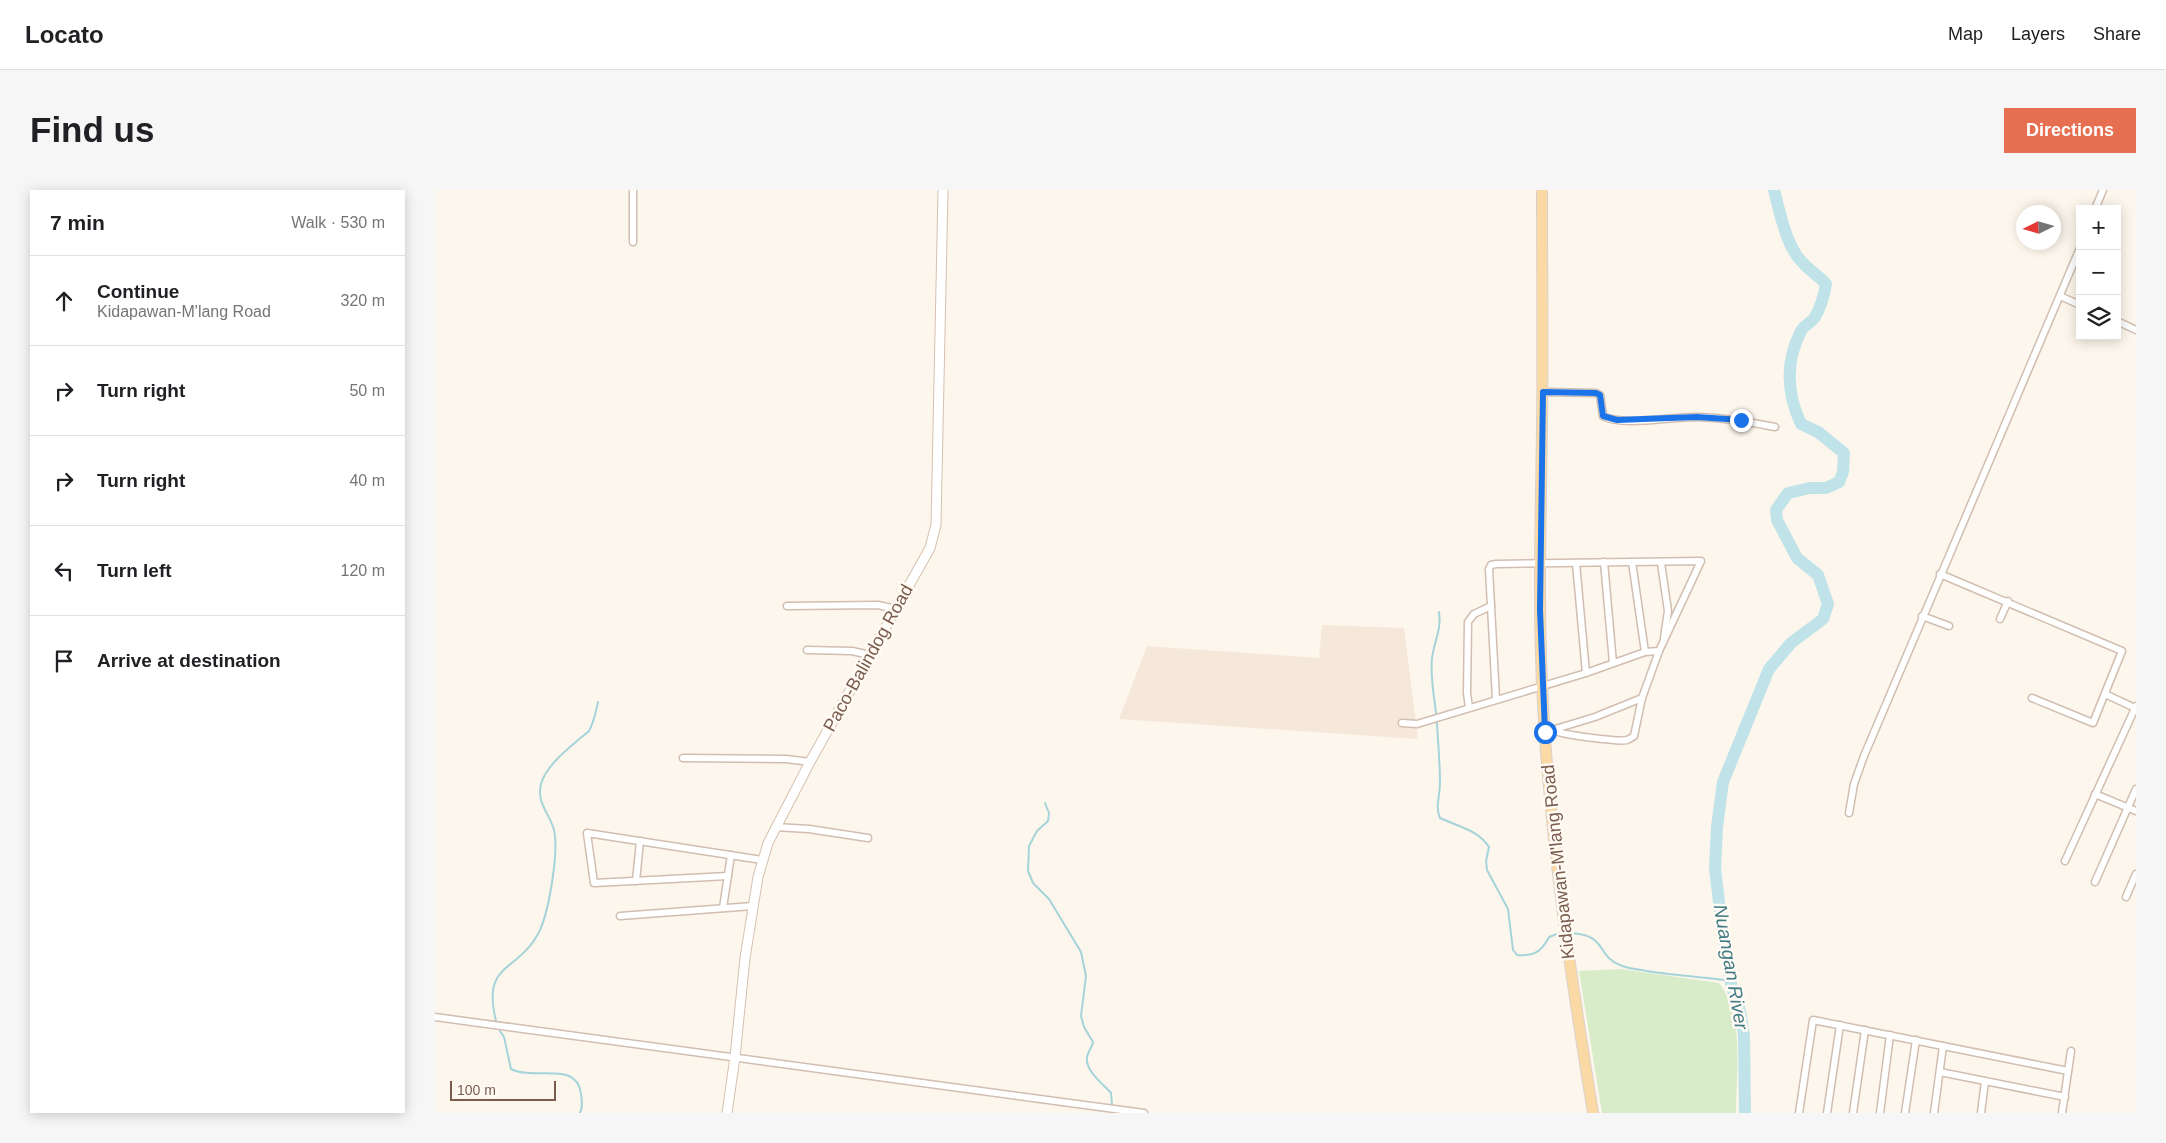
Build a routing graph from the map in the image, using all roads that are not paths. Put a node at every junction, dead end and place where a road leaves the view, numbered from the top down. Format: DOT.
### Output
graph roads {
  1 [pos="633,190"];
  2 [pos="943,190"];
  3 [pos="1541,190"];
  4 [pos="2103,190"];
  5 [pos="2097,205"];
  6 [pos="633,242"];
  7 [pos="2079,250"];
  8 [pos="2060,296"];
  9 [pos="2076,303"];
  10 [pos="2121,323"];
  11 [pos="2136,330"];
  12 [pos="1543,392"];
  13 [pos="1775,427"];
  14 [pos="1604,562"];
  15 [pos="1632,562"];
  16 [pos="1661,562"];
  17 [pos="1576,563"];
  18 [pos="1541,564"];
  19 [pos="1939,574"];
  20 [pos="2008,601"];
  21 [pos="787,606"];
  22 [pos="1491,606"];
  23 [pos="896,609"];
  24 [pos="1922,616"];
  25 [pos="2000,619"];
  26 [pos="1949,626"];
  27 [pos="1661,649"];
  28 [pos="807,650"];
  29 [pos="1645,652"];
  30 [pos="870,655"];
  31 [pos="1613,663"];
  32 [pos="1586,673"];
  33 [pos="1542,686"];
  34 [pos="2105,694"];
  35 [pos="1642,698"];
  36 [pos="2032,698"];
  37 [pos="1495,699"];
  38 [pos="2136,707"];
  39 [pos="1469,708"];
  40 [pos="1402,723"];
  41 [pos="1549,731"];
  42 [pos="683,758"];
  43 [pos="810,762"];
  44 [pos="2136,789"];
  45 [pos="2095,794"];
  46 [pos="2128,808"];
  47 [pos="2136,811"];
  48 [pos="1849,813"];
  49 [pos="775,827"];
  50 [pos="868,838"];
  51 [pos="639,841"];
  52 [pos="731,855"];
  53 [pos="762,860"];
  54 [pos="2065,861"];
  55 [pos="2136,874"];
  56 [pos="728,876"];
  57 [pos="636,881"];
  58 [pos="2095,882"];
  59 [pos="2126,897"];
  60 [pos="753,906"];
  61 [pos="723,908"];
  62 [pos="620,916"];
  63 [pos="435,1017"];
  64 [pos="1840,1025"];
  65 [pos="1865,1030"];
  66 [pos="1890,1035"];
  67 [pos="1916,1040"];
  68 [pos="1943,1046"];
  69 [pos="2071,1051"];
  70 [pos="735,1057"];
  71 [pos="2068,1071"];
  72 [pos="1940,1072"];
  73 [pos="1985,1081"];
  74 [pos="2065,1097"];
  75 [pos="727,1113"];
  76 [pos="1144,1113"];
  77 [pos="1593,1113"];
  78 [pos="1799,1113"];
  79 [pos="1827,1113"];
  80 [pos="1853,1113"];
  81 [pos="1879,1113"];
  82 [pos="1905,1113"];
  83 [pos="1934,1113"];
  84 [pos="1981,1113"];
  85 [pos="2062,1113"];
  1 -- 6 [label="street"];
  2 -- 23 [label="street, Paco-Balindog Road"];
  3 -- 12 [label="main road, Kidapawan-M'lang Road"];
  4 -- 5 [label="street"];
  7 -- 8 [label="street"];
  8 -- 9 [label="street"];
  8 -- 19 [label="street"];
  10 -- 11 [label="street"];
  12 -- 13 [label="street"];
  12 -- 18 [label="main road, Kidapawan-M'lang Road"];
  14 -- 15 [label="street"];
  14 -- 17 [label="street"];
  14 -- 31 [label="street"];
  15 -- 16 [label="street"];
  15 -- 29 [label="street"];
  16 -- 27 [label="street"];
  16 -- 27 [label="street"];
  17 -- 18 [label="street"];
  17 -- 32 [label="street"];
  18 -- 22 [label="street"];
  18 -- 33 [label="main road, Kidapawan-M'lang Road"];
  19 -- 20 [label="street"];
  19 -- 24 [label="street"];
  20 -- 25 [label="street"];
  20 -- 34 [label="street"];
  21 -- 23 [label="street"];
  22 -- 37 [label="street"];
  22 -- 39 [label="street"];
  23 -- 30 [label="street, Paco-Balindog Road"];
  24 -- 26 [label="street"];
  24 -- 48 [label="street"];
  27 -- 29 [label="street"];
  27 -- 35 [label="street"];
  28 -- 30 [label="street"];
  29 -- 31 [label="street"];
  30 -- 43 [label="street, Paco-Balindog Road"];
  31 -- 32 [label="street"];
  32 -- 33 [label="street"];
  33 -- 37 [label="street"];
  33 -- 41 [label="main road, Kidapawan-M'lang Road"];
  34 -- 36 [label="street"];
  34 -- 38 [label="street"];
  35 -- 41 [label="street"];
  35 -- 41 [label="street"];
  37 -- 39 [label="street"];
  38 -- 45 [label="street"];
  39 -- 40 [label="street"];
  41 -- 77 [label="main road, Kidapawan-M'lang Road"];
  42 -- 43 [label="street"];
  43 -- 49 [label="street, Paco-Balindog Road"];
  44 -- 46 [label="street"];
  45 -- 46 [label="street"];
  45 -- 54 [label="street"];
  46 -- 47 [label="street"];
  46 -- 58 [label="street"];
  49 -- 50 [label="street"];
  49 -- 53 [label="street, Paco-Balindog Road"];
  51 -- 52 [label="street"];
  51 -- 57 [label="street"];
  51 -- 57 [label="street"];
  52 -- 53 [label="street"];
  52 -- 56 [label="street"];
  53 -- 60 [label="street, Paco-Balindog Road"];
  55 -- 59 [label="street"];
  56 -- 57 [label="street"];
  56 -- 61 [label="street"];
  60 -- 61 [label="street"];
  60 -- 70 [label="street, Paco-Balindog Road"];
  61 -- 62 [label="street"];
  63 -- 70 [label="street"];
  64 -- 65 [label="street"];
  64 -- 78 [label="street"];
  64 -- 79 [label="street"];
  65 -- 66 [label="street"];
  65 -- 80 [label="street"];
  66 -- 67 [label="street"];
  66 -- 81 [label="street"];
  67 -- 68 [label="street"];
  67 -- 82 [label="street"];
  68 -- 71 [label="street"];
  68 -- 72 [label="street"];
  69 -- 71 [label="street"];
  70 -- 75 [label="street, Paco-Balindog Road"];
  70 -- 76 [label="street"];
  71 -- 74 [label="street"];
  72 -- 73 [label="street"];
  72 -- 83 [label="street"];
  73 -- 74 [label="street"];
  73 -- 84 [label="street"];
  74 -- 85 [label="street"];
}
